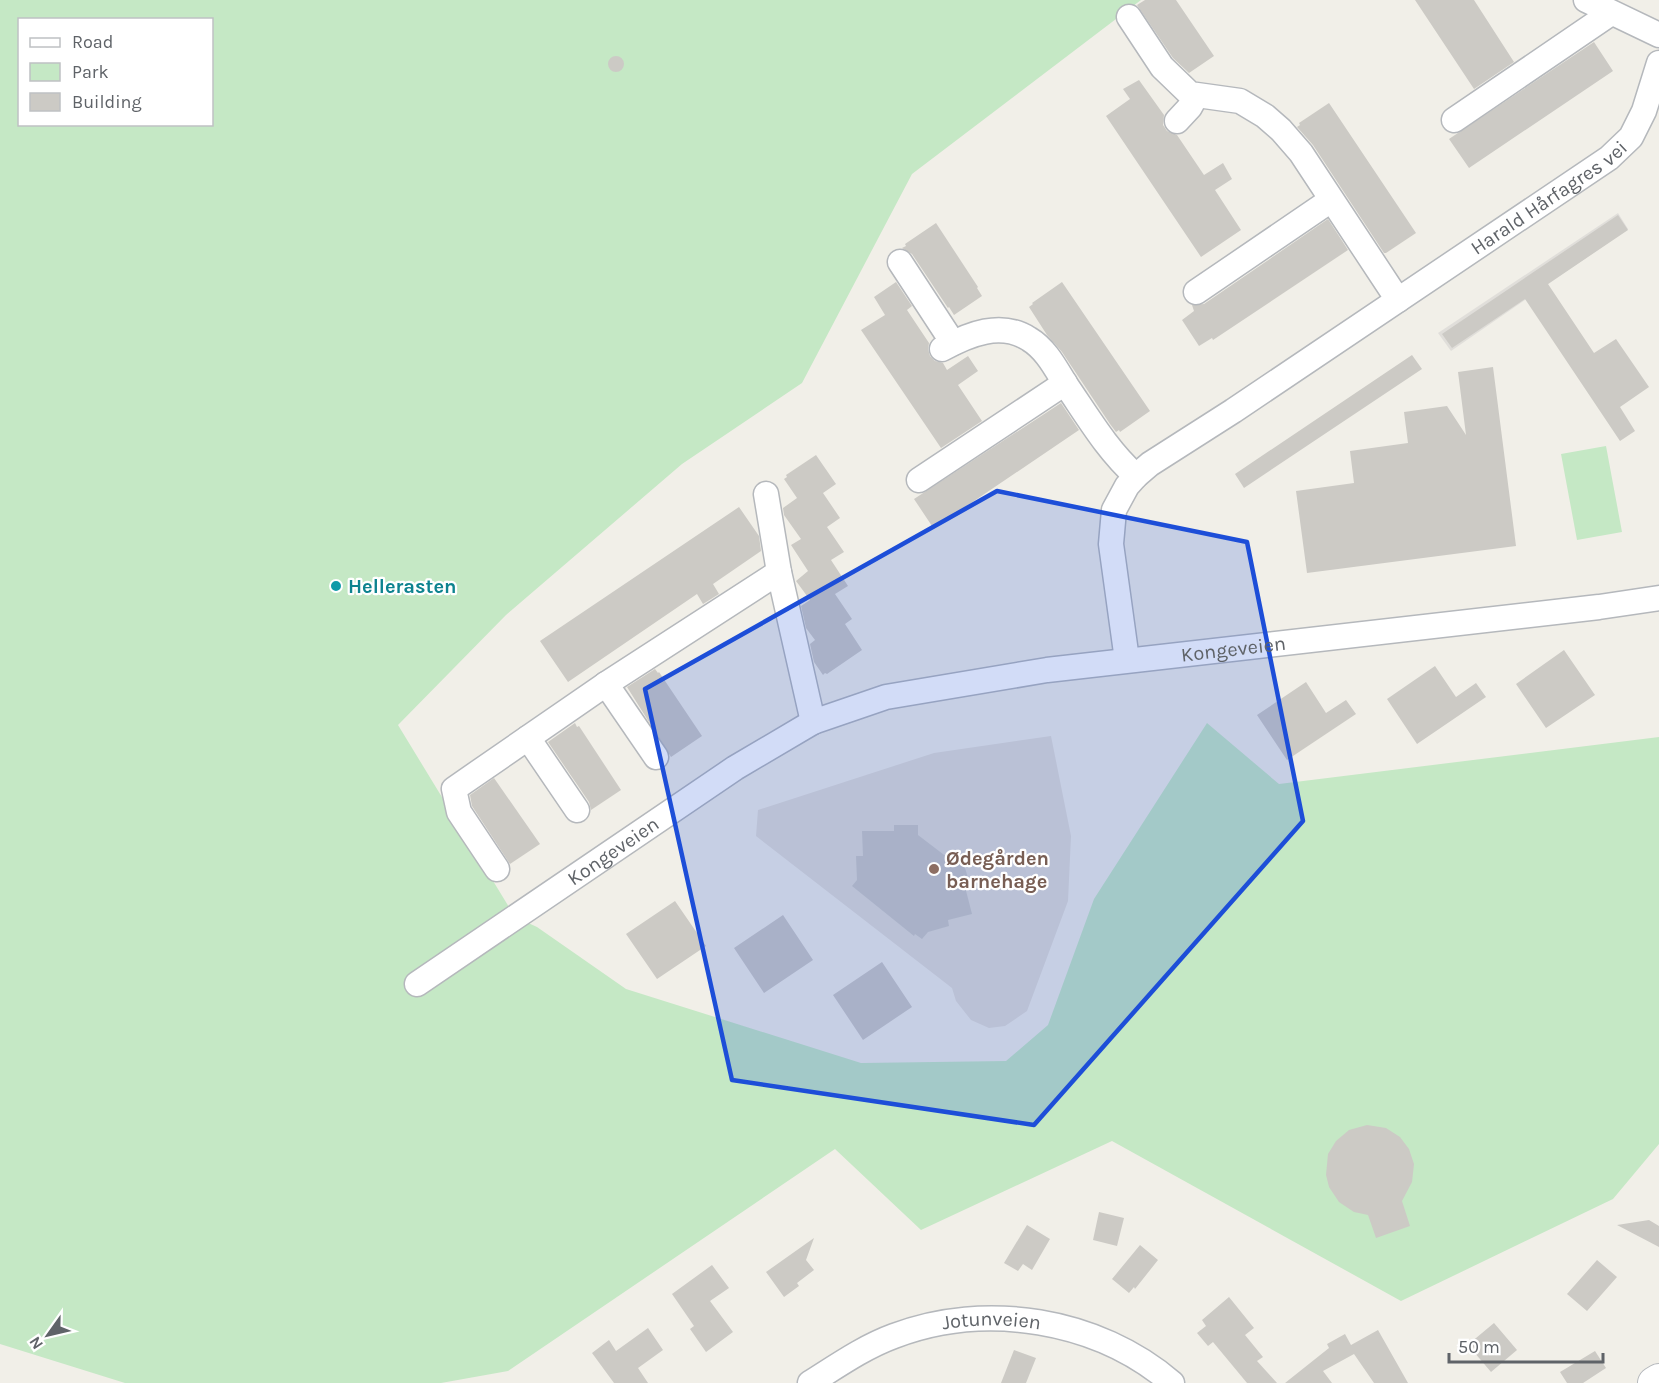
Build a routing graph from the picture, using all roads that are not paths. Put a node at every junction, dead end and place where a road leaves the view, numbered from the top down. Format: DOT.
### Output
graph roads {
  1 [pos="1586,0"];
  2 [pos="1611,13"];
  3 [pos="1129,17"];
  4 [pos="1659,35"];
  5 [pos="1659,63"];
  6 [pos="1196,96"];
  7 [pos="1454,120"];
  8 [pos="1178,121"];
  9 [pos="1331,200"];
  10 [pos="900,262"];
  11 [pos="1196,292"];
  12 [pos="1398,300"];
  13 [pos="1065,383"];
  14 [pos="1136,476"];
  15 [pos="919,480"];
  16 [pos="766,494"];
  17 [pos="779,572"];
  18 [pos="1659,598"];
  19 [pos="1127,660"];
  20 [pos="606,684"];
  21 [pos="813,722"];
  22 [pos="528,738"];
  23 [pos="656,757"];
  24 [pos="577,810"];
  25 [pos="497,869"];
  26 [pos="417,984"];
  27 [pos="1659,1380"];
  28 [pos="810,1383"];
  29 [pos="1172,1383"];
  30 [pos="1654,1383"];
  1 -- 2 [label="street"];
  2 -- 4 [label="street"];
  2 -- 7 [label="street"];
  3 -- 6 [label="street"];
  5 -- 12 [label="street, Harald Hårfagres vei"];
  6 -- 8 [label="street"];
  6 -- 9 [label="street"];
  9 -- 11 [label="street"];
  9 -- 12 [label="street"];
  10 -- 13 [label="street"];
  12 -- 14 [label="street, Harald Hårfagres vei"];
  13 -- 14 [label="street"];
  13 -- 15 [label="street"];
  14 -- 19 [label="street, Harald Hårfagres vei"];
  16 -- 17 [label="street"];
  17 -- 20 [label="street"];
  17 -- 21 [label="street"];
  18 -- 19 [label="street, Kongeveien"];
  19 -- 21 [label="street, Kongeveien"];
  20 -- 22 [label="street"];
  20 -- 23 [label="street"];
  21 -- 26 [label="street, Kongeveien"];
  22 -- 24 [label="street"];
  22 -- 25 [label="street"];
  27 -- 30 [label="street"];
  28 -- 29 [label="street, Jotunveien"];
}
